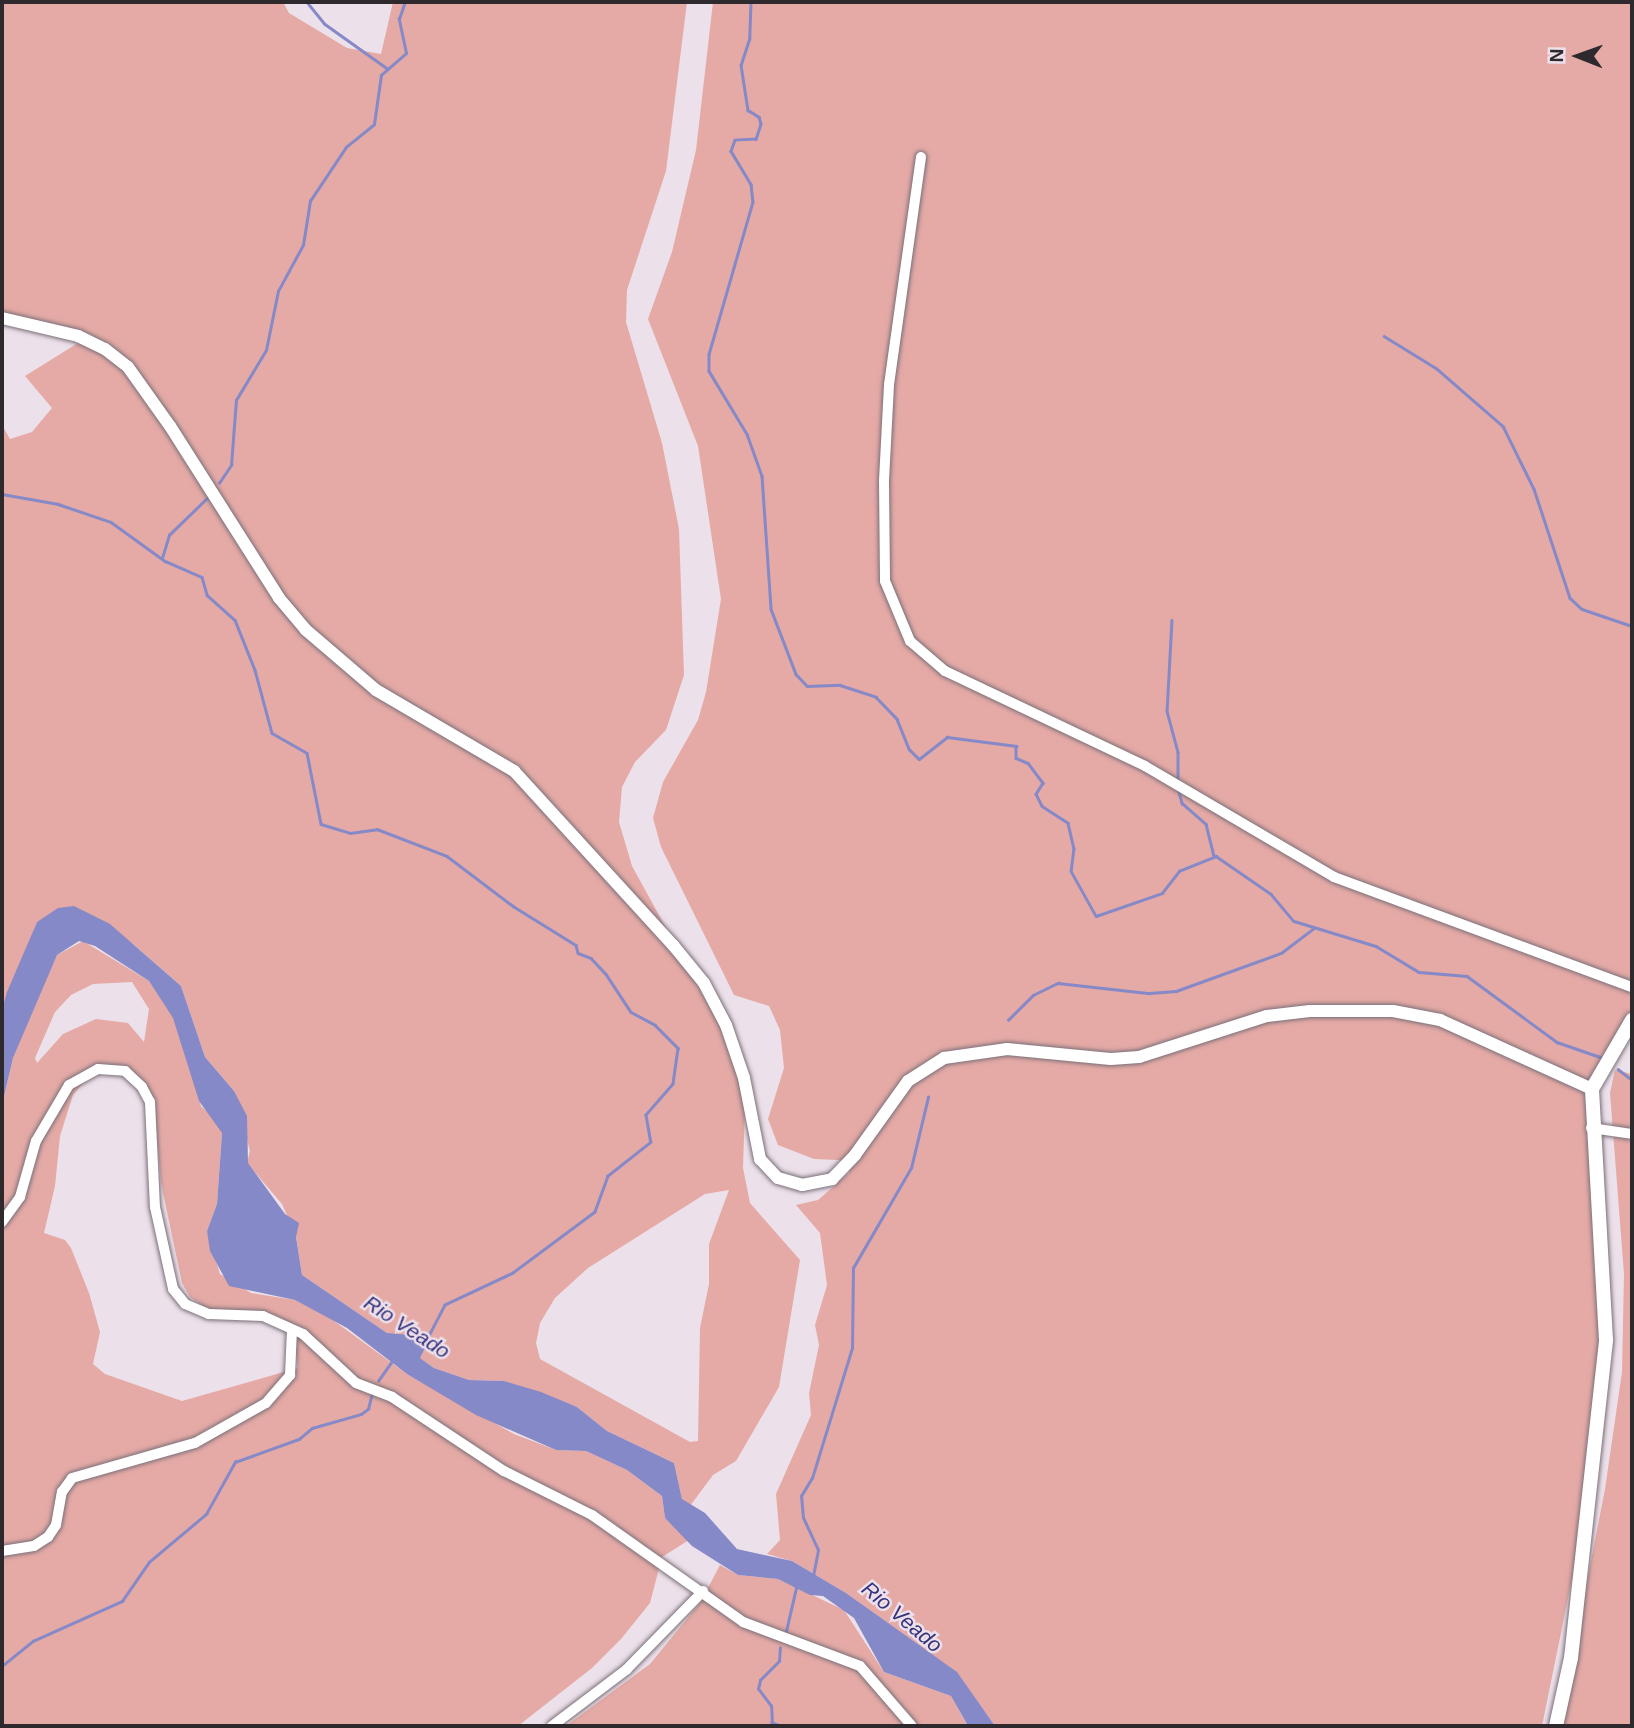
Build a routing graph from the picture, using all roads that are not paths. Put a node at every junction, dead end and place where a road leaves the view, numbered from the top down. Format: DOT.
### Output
graph roads {
  1 [pos="921,157"];
  2 [pos="2,318"];
  3 [pos="1632,987"];
  4 [pos="1632,1020"];
  5 [pos="1592,1089"];
  6 [pos="1591,1128"];
  7 [pos="1632,1134"];
  8 [pos="2,1222"];
  9 [pos="292,1330"];
  10 [pos="2,1550"];
  11 [pos="703,1591"];
  12 [pos="552,1726"];
  13 [pos="912,1726"];
  14 [pos="1556,1726"];
  1 -- 3 [label="street"];
  2 -- 5 [label="street"];
  4 -- 5 [label="main road"];
  5 -- 6 [label="main road"];
  6 -- 7 [label="street"];
  6 -- 14 [label="main road"];
  8 -- 9 [label="street"];
  9 -- 10 [label="street"];
  9 -- 11 [label="street"];
  11 -- 12 [label="street"];
  11 -- 13 [label="street"];
}
